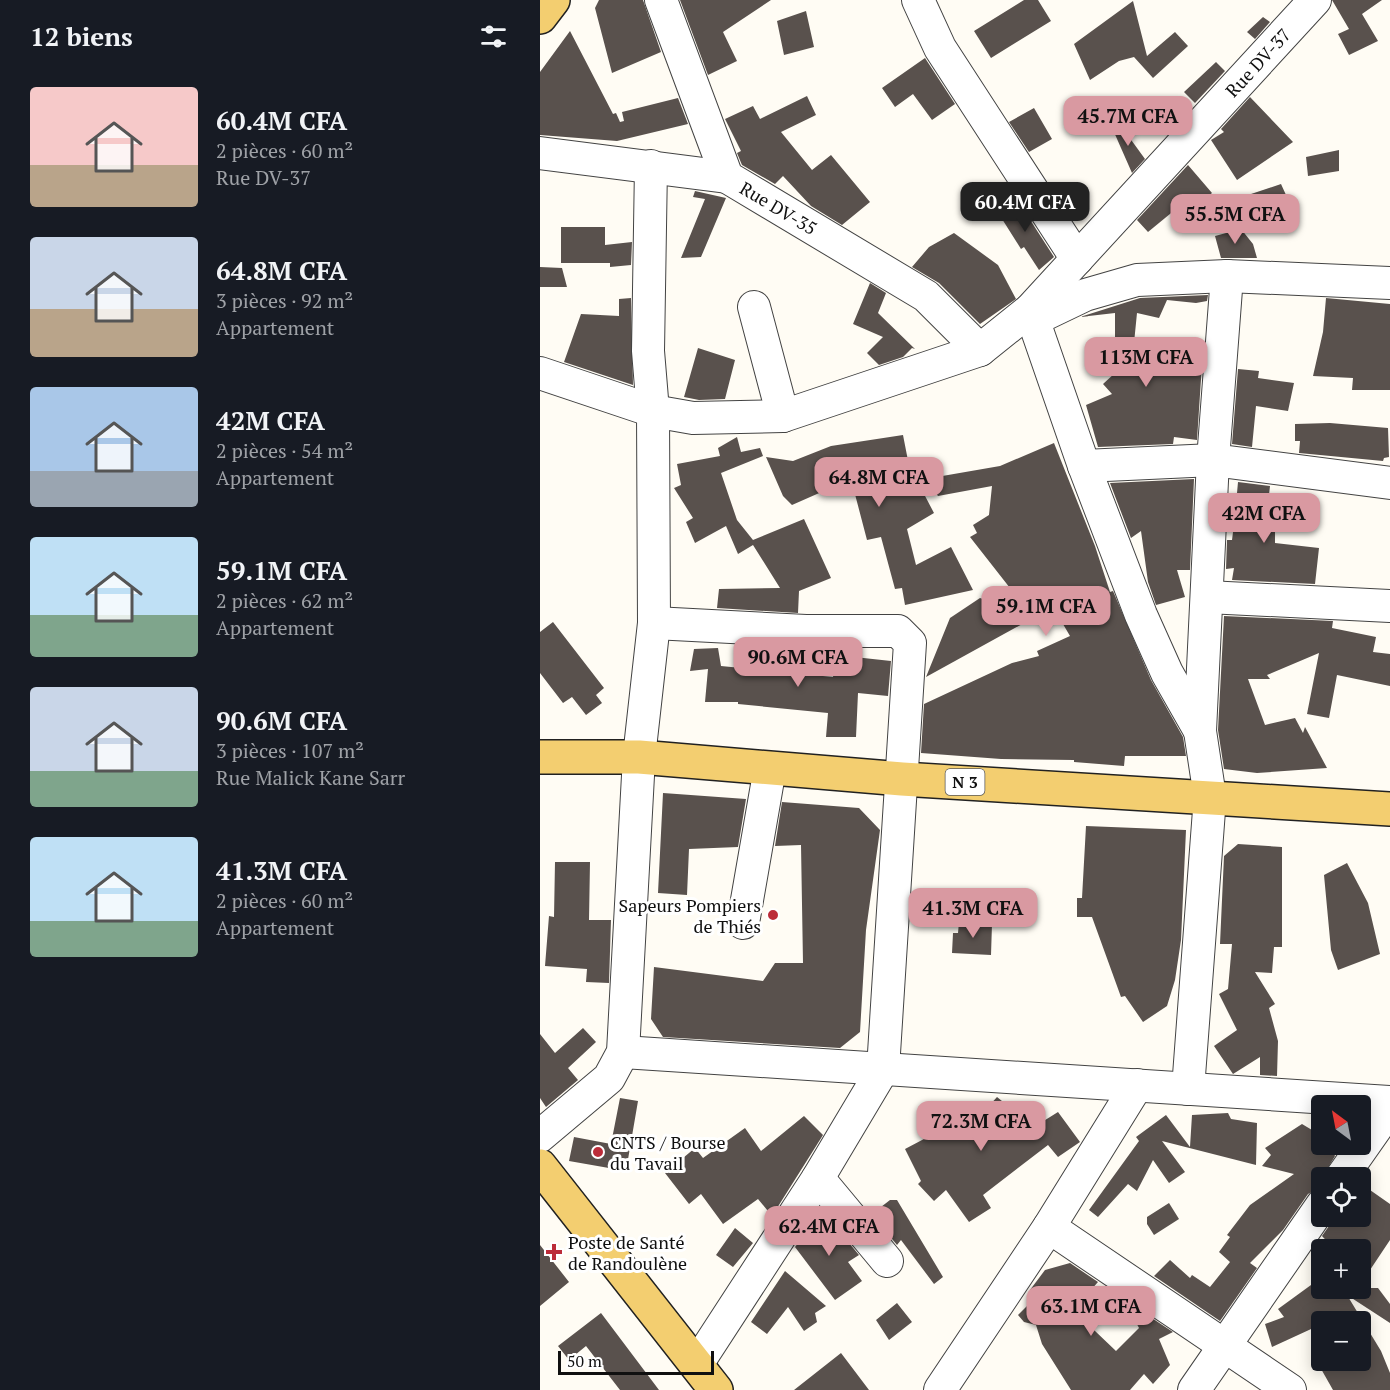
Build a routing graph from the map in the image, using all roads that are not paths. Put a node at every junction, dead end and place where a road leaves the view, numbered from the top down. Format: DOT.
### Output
graph roads {
  1 [pos="553,0"];
  2 [pos="661,0"];
  3 [pos="918,0"];
  4 [pos="1315,0"];
  5 [pos="540,17"];
  6 [pos="540,153"];
  7 [pos="651,166"];
  8 [pos="727,177"];
  9 [pos="1077,259"];
  10 [pos="1227,276"];
  11 [pos="1390,284"];
  12 [pos="754,307"];
  13 [pos="1032,315"];
  14 [pos="980,350"];
  15 [pos="540,373"];
  16 [pos="653,411"];
  17 [pos="783,416"];
  18 [pos="1214,460"];
  19 [pos="1084,466"];
  20 [pos="1390,483"];
  21 [pos="1207,597"];
  22 [pos="1390,606"];
  23 [pos="654,622"];
  24 [pos="1200,731"];
  25 [pos="540,756"];
  26 [pos="639,757"];
  27 [pos="770,768"];
  28 [pos="902,778"];
  29 [pos="1210,797"];
  30 [pos="1390,810"];
  31 [pos="743,923"];
  32 [pos="623,1052"];
  33 [pos="883,1069"];
  34 [pos="1137,1085"];
  35 [pos="1188,1089"];
  36 [pos="1390,1102"];
  37 [pos="1390,1108"];
  38 [pos="540,1136"];
  39 [pos="540,1166"];
  40 [pos="1349,1167"];
  41 [pos="818,1178"];
  42 [pos="1311,1221"];
  43 [pos="1049,1227"];
  44 [pos="887,1261"];
  45 [pos="1224,1344"];
  46 [pos="697,1364"];
  47 [pos="717,1390"];
  48 [pos="940,1390"];
  49 [pos="1194,1390"];
  50 [pos="1290,1390"];
  1 -- 5 [label="main road"];
  2 -- 8 [label="street, Rue DV-35"];
  3 -- 9 [label="street"];
  4 -- 9 [label="street, Rue DV-37"];
  6 -- 7 [label="street"];
  7 -- 8 [label="street"];
  7 -- 16 [label="street"];
  8 -- 14 [label="street, Rue DV-35"];
  9 -- 13 [label="street, Rue DV-37"];
  10 -- 11 [label="street"];
  10 -- 13 [label="street"];
  10 -- 18 [label="street"];
  12 -- 17 [label="street"];
  13 -- 14 [label="street"];
  13 -- 19 [label="street"];
  14 -- 17 [label="street"];
  15 -- 16 [label="street"];
  16 -- 17 [label="street"];
  16 -- 23 [label="street"];
  18 -- 19 [label="street"];
  18 -- 20 [label="street"];
  18 -- 21 [label="street"];
  19 -- 24 [label="street"];
  21 -- 22 [label="street"];
  21 -- 24 [label="street"];
  23 -- 26 [label="street"];
  23 -- 28 [label="street"];
  24 -- 29 [label="street"];
  25 -- 26 [label="main road, N 3"];
  26 -- 27 [label="main road, N 3"];
  26 -- 32 [label="street"];
  27 -- 28 [label="main road, N 3"];
  27 -- 31 [label="street"];
  28 -- 29 [label="main road, N 3"];
  28 -- 33 [label="street"];
  29 -- 30 [label="main road, N 3"];
  29 -- 35 [label="street"];
  32 -- 33 [label="street"];
  32 -- 38 [label="street"];
  33 -- 34 [label="street"];
  33 -- 41 [label="street"];
  34 -- 35 [label="street"];
  34 -- 43 [label="street"];
  35 -- 36 [label="street"];
  37 -- 40 [label="street"];
  39 -- 46 [label="main road"];
  41 -- 44 [label="street"];
  41 -- 46 [label="street"];
  42 -- 45 [label="street"];
  43 -- 45 [label="street"];
  43 -- 48 [label="street"];
  45 -- 49 [label="street"];
  45 -- 50 [label="street"];
  46 -- 47 [label="main road"];
}
